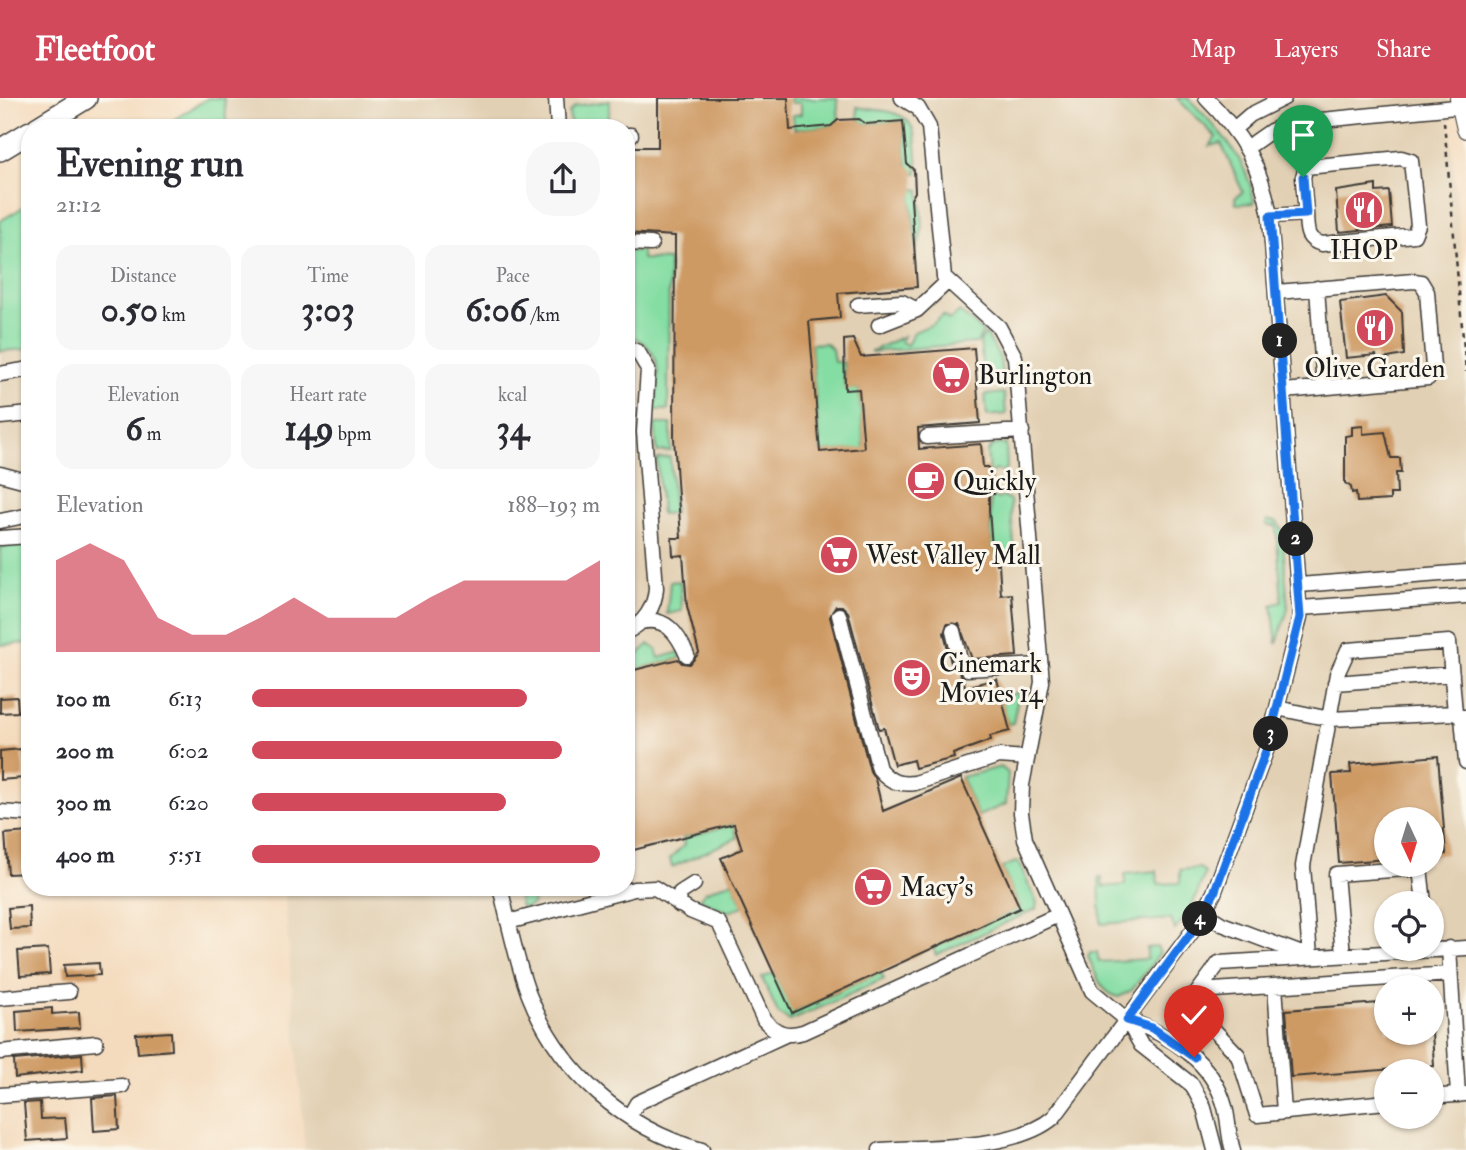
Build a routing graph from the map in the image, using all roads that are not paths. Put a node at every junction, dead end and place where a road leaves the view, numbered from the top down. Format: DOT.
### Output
graph roads {
  1 [pos="86,98"];
  2 [pos="556,98"];
  3 [pos="902,98"];
  4 [pos="1206,98"];
  5 [pos="1284,98"];
  6 [pos="1457,105"];
  7 [pos="52,119"];
  8 [pos="557,119"];
  9 [pos="1235,128"];
  10 [pos="1466,129"];
  11 [pos="21,137"];
  12 [pos="1248,147"];
  13 [pos="0,150"];
  14 [pos="1306,214"];
  15 [pos="1270,216"];
  16 [pos="635,243"];
  17 [pos="651,244"];
  18 [pos="947,282"];
  19 [pos="1317,288"];
  20 [pos="1276,292"];
  21 [pos="858,306"];
  22 [pos="917,310"];
  23 [pos="879,326"];
  24 [pos="635,353"];
  25 [pos="21,370"];
  26 [pos="0,374"];
  27 [pos="1324,387"];
  28 [pos="1284,391"];
  29 [pos="21,415"];
  30 [pos="0,417"];
  31 [pos="1022,430"];
  32 [pos="927,438"];
  33 [pos="0,474"];
  34 [pos="21,480"];
  35 [pos="0,513"];
  36 [pos="21,514"];
  37 [pos="21,517"];
  38 [pos="0,521"];
  39 [pos="21,537"];
  40 [pos="0,538"];
  41 [pos="1466,572"];
  42 [pos="1299,586"];
  43 [pos="1466,596"];
  44 [pos="1301,608"];
  45 [pos="839,615"];
  46 [pos="641,622"];
  47 [pos="635,626"];
  48 [pos="953,631"];
  49 [pos="687,655"];
  50 [pos="1041,664"];
  51 [pos="1452,674"];
  52 [pos="1335,683"];
  53 [pos="1277,708"];
  54 [pos="1461,716"];
  55 [pos="1330,719"];
  56 [pos="1027,758"];
  57 [pos="1466,762"];
  58 [pos="0,812"];
  59 [pos="21,813"];
  60 [pos="694,884"];
  61 [pos="635,888"];
  62 [pos="1423,891"];
  63 [pos="502,896"];
  64 [pos="606,896"];
  65 [pos="680,905"];
  66 [pos="1204,913"];
  67 [pos="1058,915"];
  68 [pos="509,922"];
  69 [pos="1466,947"];
  70 [pos="1444,948"];
  71 [pos="1449,948"];
  72 [pos="1374,953"];
  73 [pos="1343,955"];
  74 [pos="1310,957"];
  75 [pos="1450,974"];
  76 [pos="1275,986"];
  77 [pos="1199,991"];
  78 [pos="69,992"];
  79 [pos="0,998"];
  80 [pos="1127,1020"];
  81 [pos="785,1035"];
  82 [pos="96,1044"];
  83 [pos="0,1052"];
  84 [pos="122,1086"];
  85 [pos="1462,1094"];
  86 [pos="0,1095"];
  87 [pos="1444,1096"];
  88 [pos="1374,1103"];
  89 [pos="1284,1112"];
  90 [pos="629,1117"];
  91 [pos="702,1150"];
  92 [pos="880,1150"];
  93 [pos="1215,1150"];
  94 [pos="1233,1150"];
  1 -- 7 [label="highway"];
  2 -- 8 [label="lane"];
  3 -- 18 [label="lane"];
  4 -- 9 [label="lane"];
  5 -- 9 [label="lane"];
  6 -- 10 [label="main road"];
  6 -- 12 [label="lane"];
  9 -- 12 [label="lane"];
  11 -- 13 [label="highway"];
  12 -- 15 [label="lane"];
  14 -- 14 [label="lane"];
  14 -- 15 [label="lane"];
  15 -- 20 [label="lane"];
  16 -- 17 [label="lane"];
  18 -- 22 [label="lane"];
  18 -- 31 [label="lane"];
  19 -- 20 [label="lane"];
  19 -- 27 [label="lane"];
  19 -- 27 [label="lane"];
  20 -- 28 [label="lane"];
  21 -- 22 [label="lane"];
  22 -- 23 [label="lane"];
  24 -- 46 [label="lane"];
  25 -- 26 [label="lane"];
  27 -- 28 [label="lane"];
  28 -- 42 [label="lane"];
  29 -- 30 [label="lane"];
  31 -- 32 [label="lane"];
  31 -- 50 [label="lane"];
  33 -- 34 [label="lane"];
  35 -- 36 [label="lane"];
  37 -- 38 [label="lane"];
  39 -- 40 [label="lane"];
  41 -- 42 [label="lane"];
  42 -- 44 [label="lane"];
  43 -- 44 [label="lane"];
  44 -- 53 [label="lane"];
  45 -- 56 [label="lane"];
  46 -- 47 [label="lane"];
  46 -- 49 [label="lane"];
  48 -- 50 [label="lane"];
  50 -- 56 [label="lane"];
  51 -- 52 [label="lane"];
  51 -- 52 [label="lane"];
  51 -- 54 [label="lane"];
  52 -- 55 [label="lane"];
  53 -- 55 [label="lane"];
  53 -- 66 [label="lane"];
  54 -- 55 [label="lane"];
  54 -- 57 [label="lane"];
  55 -- 74 [label="lane"];
  56 -- 67 [label="lane"];
  58 -- 59 [label="lane"];
  60 -- 65 [label="lane"];
  61 -- 65 [label="lane"];
  62 -- 73 [label="lane"];
  63 -- 68 [label="lane"];
  64 -- 68 [label="lane"];
  65 -- 81 [label="lane"];
  66 -- 74 [label="lane"];
  66 -- 80 [label="lane"];
  67 -- 80 [label="lane"];
  67 -- 81 [label="lane"];
  68 -- 90 [label="lane"];
  69 -- 71 [label="lane"];
  70 -- 71 [label="lane"];
  71 -- 75 [label="lane"];
  72 -- 73 [label="lane"];
  73 -- 74 [label="lane"];
  74 -- 77 [label="lane"];
  75 -- 76 [label="lane"];
  75 -- 85 [label="lane"];
  76 -- 77 [label="lane"];
  76 -- 89 [label="lane"];
  77 -- 89 [label="lane"];
  78 -- 79 [label="lane"];
  80 -- 92 [label="lane"];
  80 -- 93 [label="lane"];
  80 -- 94 [label="lane"];
  81 -- 90 [label="lane"];
  82 -- 83 [label="lane"];
  84 -- 86 [label="lane"];
  85 -- 87 [label="lane"];
  88 -- 89 [label="lane"];
  90 -- 91 [label="lane"];
}
